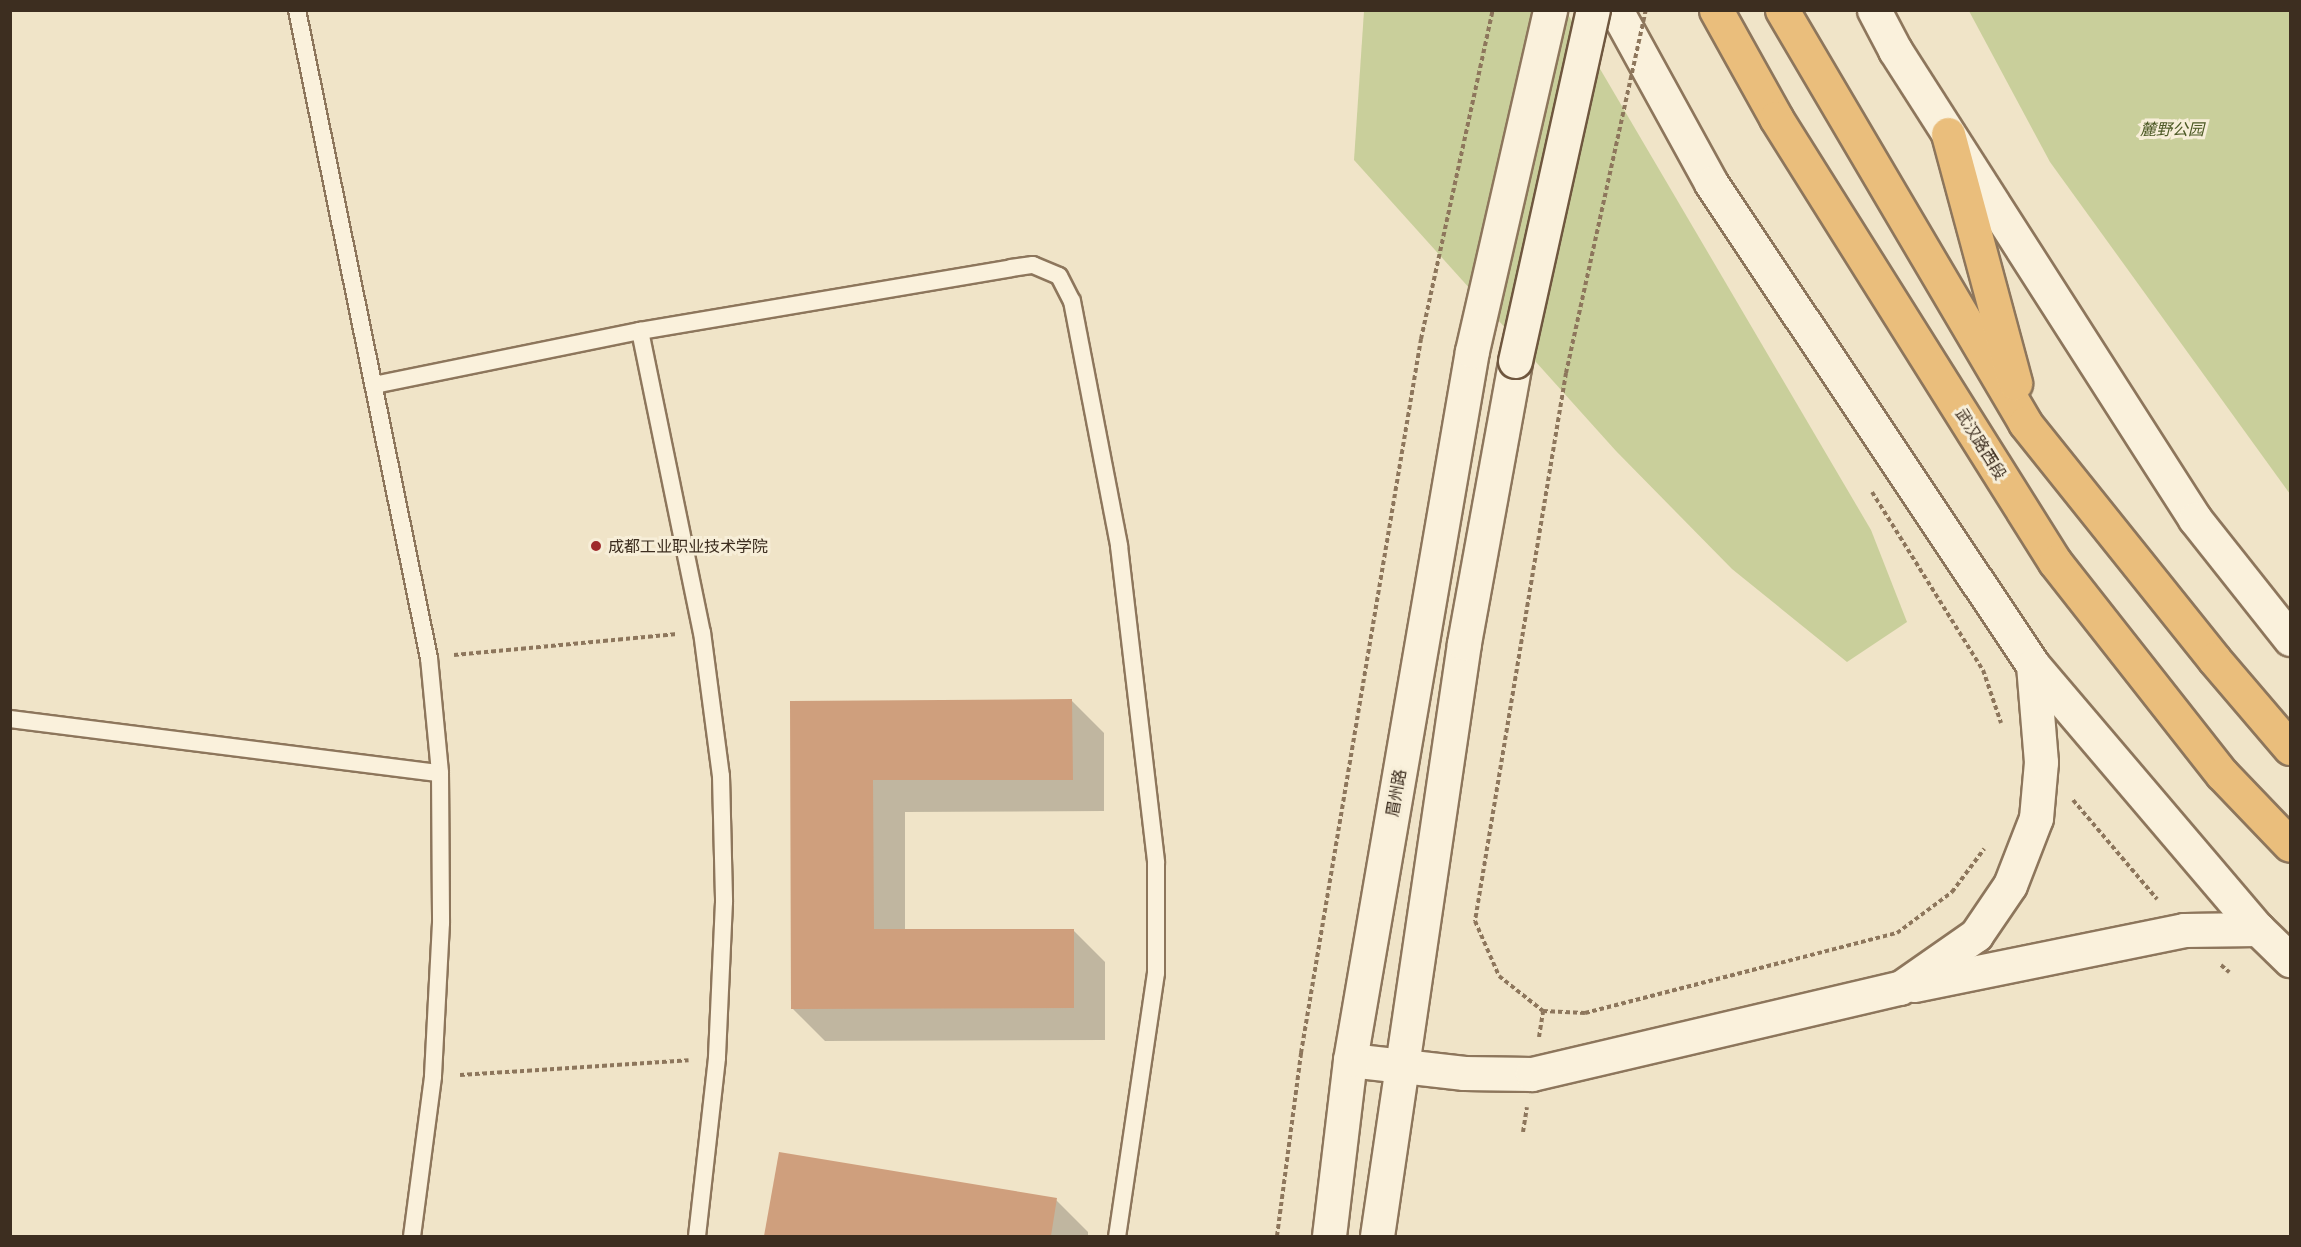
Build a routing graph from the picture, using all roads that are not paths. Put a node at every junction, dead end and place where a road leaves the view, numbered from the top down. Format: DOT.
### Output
graph roads {
  1 [pos="297,10"];
  2 [pos="1550,10"];
  3 [pos="1593,10"];
  4 [pos="1616,10"];
  5 [pos="1716,10"];
  6 [pos="1782,10"];
  7 [pos="1874,10"];
  8 [pos="1948,134"];
  9 [pos="640,331"];
  10 [pos="374,385"];
  11 [pos="2025,423"];
  12 [pos="2290,639"];
  13 [pos="2033,665"];
  14 [pos="10,719"];
  15 [pos="2290,748"];
  16 [pos="440,773"];
  17 [pos="2290,845"];
  18 [pos="2258,929"];
  19 [pos="2290,960"];
  20 [pos="1900,988"];
  21 [pos="1350,1060"];
  22 [pos="1405,1067"];
  23 [pos="412,1236"];
  24 [pos="697,1236"];
  25 [pos="1117,1236"];
  26 [pos="1329,1236"];
  27 [pos="1377,1236"];
  1 -- 10 [label="lane"];
  2 -- 21 [label="main road, 眉州路"];
  3 -- 22 [label="main road, bridge"];
  4 -- 13 [label="main road"];
  5 -- 17 [label="highway, 武汉路西段"];
  6 -- 11 [label="highway"];
  7 -- 8 [label="main road"];
  8 -- 11 [label="highway"];
  8 -- 12 [label="main road"];
  9 -- 10 [label="lane"];
  9 -- 24 [label="lane"];
  9 -- 25 [label="lane"];
  10 -- 16 [label="lane"];
  11 -- 15 [label="highway"];
  13 -- 18 [label="main road"];
  13 -- 20 [label="main road"];
  14 -- 16 [label="lane"];
  16 -- 23 [label="lane"];
  18 -- 19 [label="main road"];
  18 -- 20 [label="main road"];
  20 -- 22 [label="main road"];
  21 -- 22 [label="main road"];
  21 -- 26 [label="main road, 眉州路"];
  22 -- 27 [label="main road"];
}
